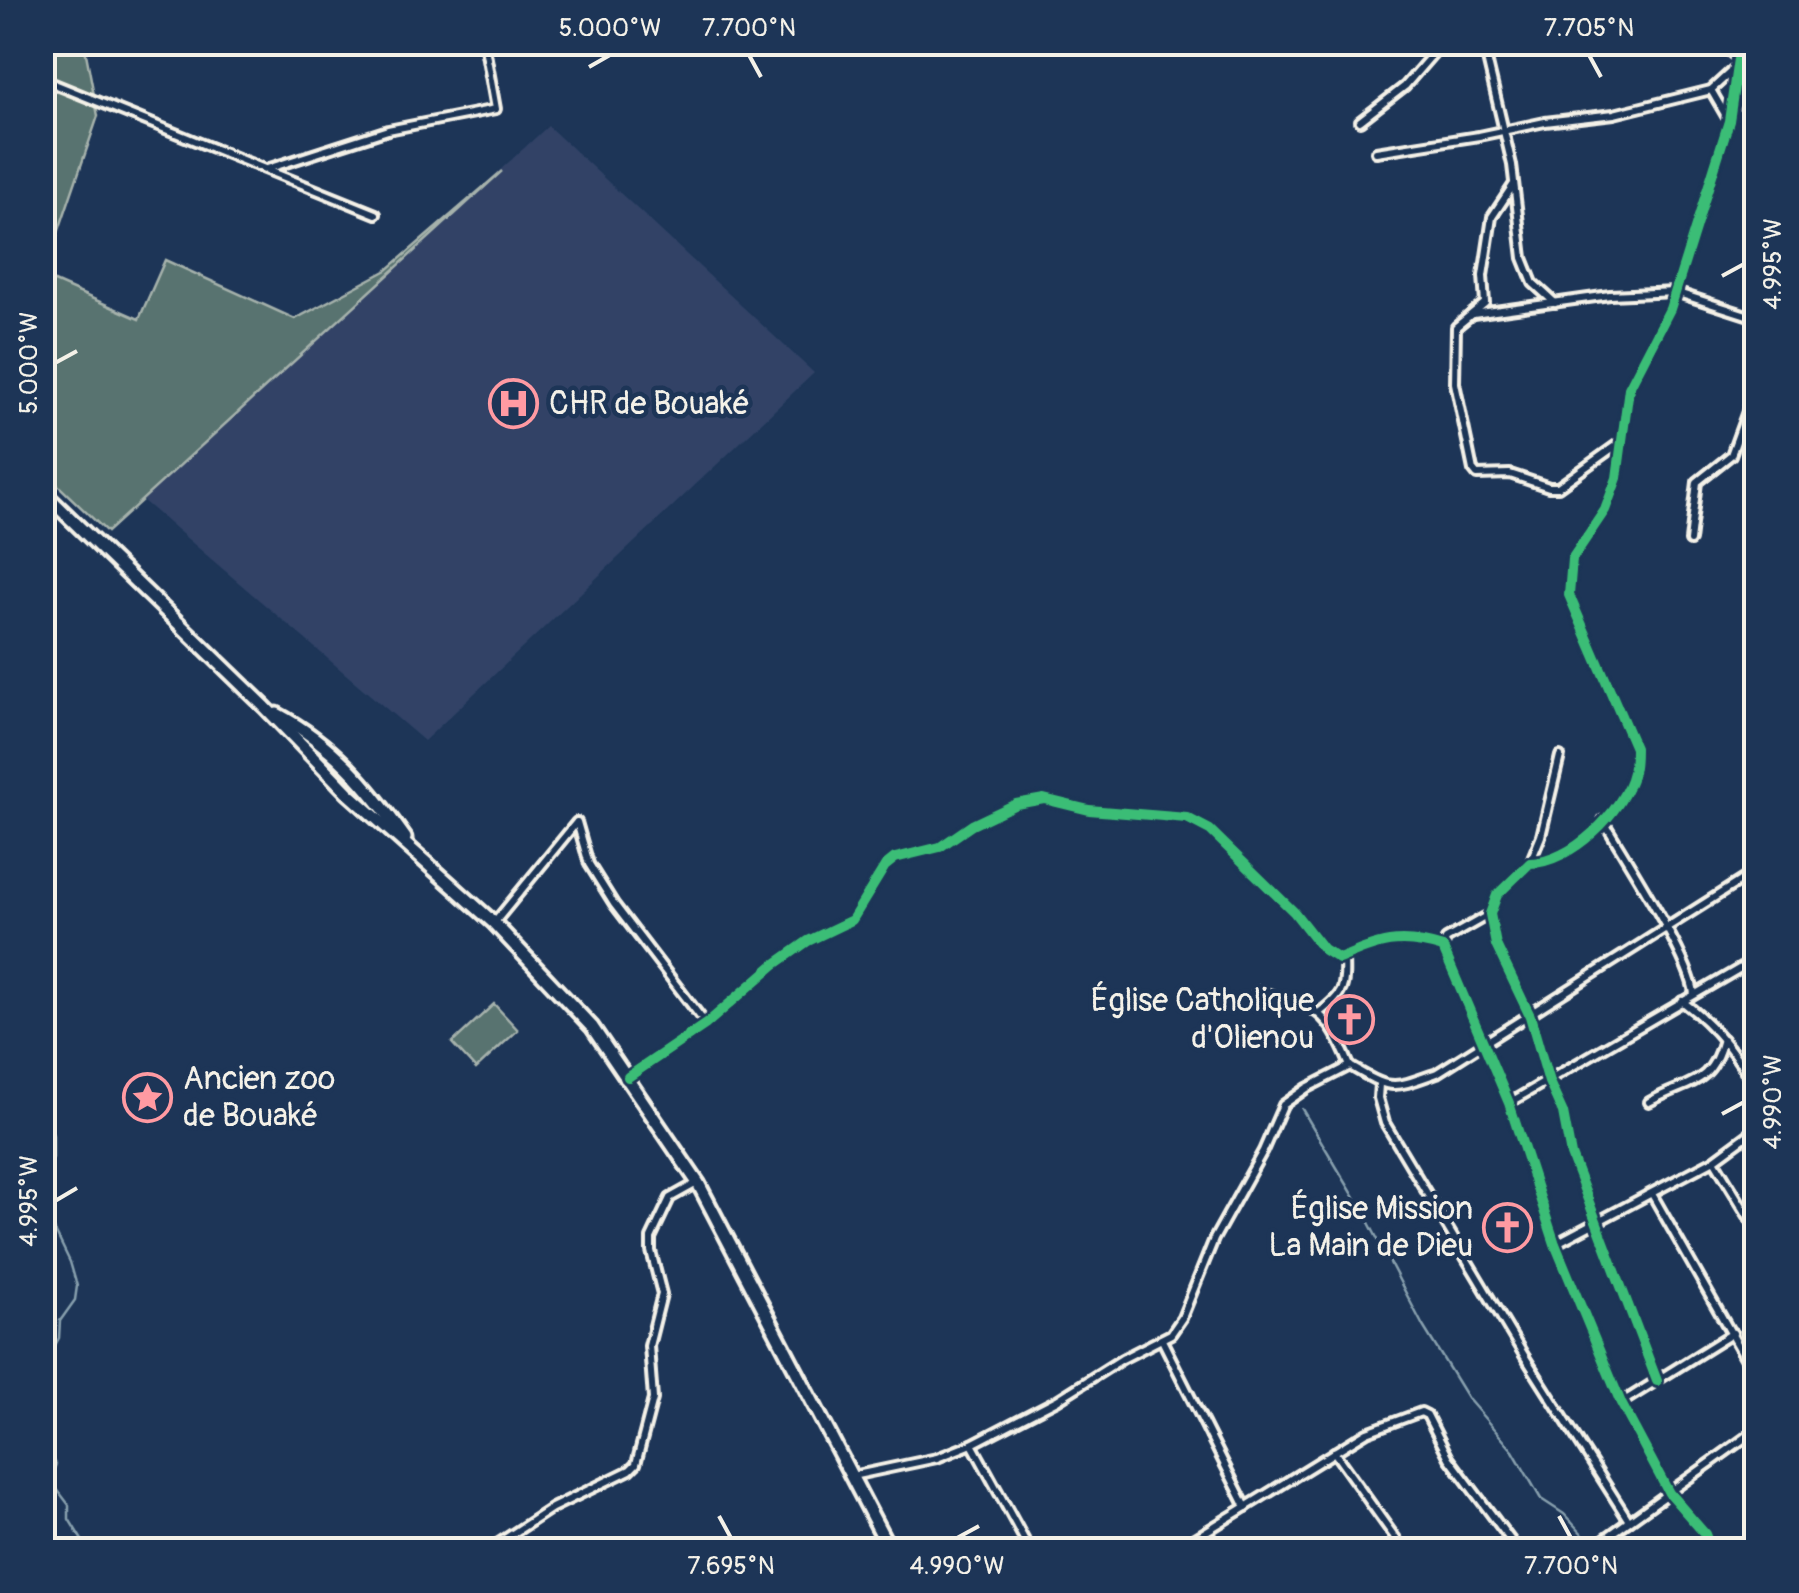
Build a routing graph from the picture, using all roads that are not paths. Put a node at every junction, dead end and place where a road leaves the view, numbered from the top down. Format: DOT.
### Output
graph roads {
  1 [pos="484,42"];
  2 [pos="1442,42"];
  3 [pos="1480,42"];
  4 [pos="1720,42"];
  5 [pos="1754,42"];
  6 [pos="1737,63"];
  7 [pos="42,79"];
  8 [pos="1711,90"];
  9 [pos="1732,104"];
  10 [pos="1756,105"];
  11 [pos="1360,121"];
  12 [pos="1730,122"];
  13 [pos="1504,129"];
  14 [pos="1376,152"];
  15 [pos="266,169"];
  16 [pos="1514,184"];
  17 [pos="376,214"];
  18 [pos="1676,292"];
  19 [pos="1555,303"];
  20 [pos="1471,315"];
  21 [pos="1756,318"];
  22 [pos="1756,388"];
  23 [pos="1619,443"];
  24 [pos="42,491"];
  25 [pos="1690,541"];
  26 [pos="265,707"];
  27 [pos="1560,756"];
  28 [pos="1604,820"];
  29 [pos="416,854"];
  30 [pos="1530,863"];
  31 [pos="1756,871"];
  32 [pos="1490,914"];
  33 [pos="494,923"];
  34 [pos="1664,928"];
  35 [pos="1442,948"];
  36 [pos="1344,957"];
  37 [pos="1756,959"];
  38 [pos="1257,991"];
  39 [pos="1694,994"];
  40 [pos="1682,1000"];
  41 [pos="1320,1012"];
  42 [pos="1530,1016"];
  43 [pos="706,1024"];
  44 [pos="1723,1037"];
  45 [pos="1485,1041"];
  46 [pos="1350,1066"];
  47 [pos="628,1077"];
  48 [pos="1549,1082"];
  49 [pos="1380,1084"];
  50 [pos="1756,1092"];
  51 [pos="1649,1102"];
  52 [pos="1510,1103"];
  53 [pos="1756,1129"];
  54 [pos="1714,1160"];
  55 [pos="698,1183"];
  56 [pos="1652,1194"];
  57 [pos="1599,1223"];
  58 [pos="1756,1229"];
  59 [pos="1555,1244"];
  60 [pos="1733,1333"];
  61 [pos="1162,1340"];
  62 [pos="1756,1377"];
  63 [pos="1657,1381"];
  64 [pos="1621,1404"];
  65 [pos="1756,1430"];
  66 [pos="972,1444"];
  67 [pos="1334,1452"];
  68 [pos="851,1476"];
  69 [pos="1669,1493"];
  70 [pos="1246,1506"];
  71 [pos="1629,1521"];
  72 [pos="488,1550"];
  73 [pos="890,1550"];
  74 [pos="1030,1550"];
  75 [pos="1176,1550"];
  76 [pos="1404,1550"];
  77 [pos="1518,1550"];
  78 [pos="1589,1550"];
  79 [pos="1711,1550"];
  1 -- 15 [label="street"];
  2 -- 11 [label="street"];
  3 -- 13 [label="street"];
  4 -- 6 [label="street"];
  5 -- 6 [label="street"];
  6 -- 8 [label="street"];
  6 -- 9 [label="street"];
  7 -- 15 [label="street"];
  8 -- 12 [label="street"];
  8 -- 13 [label="street"];
  9 -- 10 [label="street"];
  9 -- 12 [label="street"];
  12 -- 18 [label="street"];
  13 -- 14 [label="street"];
  13 -- 16 [label="street"];
  15 -- 17 [label="street"];
  16 -- 19 [label="street"];
  16 -- 20 [label="street"];
  18 -- 19 [label="street"];
  18 -- 21 [label="street"];
  18 -- 23 [label="street"];
  19 -- 20 [label="street"];
  20 -- 23 [label="street"];
  22 -- 25 [label="street"];
  23 -- 28 [label="street"];
  24 -- 26 [label="main road"];
  26 -- 29 [label="main road"];
  26 -- 29 [label="main road"];
  27 -- 30 [label="street"];
  28 -- 30 [label="street"];
  28 -- 34 [label="street"];
  29 -- 33 [label="main road"];
  30 -- 32 [label="street"];
  31 -- 34 [label="street"];
  32 -- 35 [label="street"];
  32 -- 42 [label="street"];
  33 -- 43 [label="street"];
  33 -- 47 [label="main road"];
  34 -- 39 [label="street"];
  34 -- 42 [label="street"];
  35 -- 36 [label="street"];
  35 -- 45 [label="street"];
  36 -- 41 [label="street"];
  36 -- 43 [label="street"];
  37 -- 39 [label="street"];
  38 -- 41 [label="street"];
  39 -- 40 [label="street"];
  40 -- 44 [label="street"];
  40 -- 48 [label="street"];
  41 -- 46 [label="street"];
  42 -- 45 [label="street"];
  42 -- 48 [label="street"];
  43 -- 47 [label="street"];
  44 -- 50 [label="street"];
  44 -- 51 [label="street"];
  45 -- 49 [label="street"];
  45 -- 52 [label="street"];
  46 -- 49 [label="street"];
  46 -- 61 [label="street"];
  47 -- 55 [label="main road"];
  48 -- 52 [label="street"];
  48 -- 57 [label="street"];
  49 -- 71 [label="street"];
  52 -- 59 [label="street"];
  53 -- 54 [label="street"];
  54 -- 56 [label="street"];
  54 -- 58 [label="street"];
  55 -- 68 [label="main road"];
  55 -- 72 [label="street"];
  56 -- 57 [label="street"];
  56 -- 60 [label="street"];
  57 -- 59 [label="street"];
  57 -- 63 [label="street"];
  59 -- 64 [label="street"];
  60 -- 62 [label="street"];
  60 -- 63 [label="street"];
  61 -- 66 [label="street"];
  61 -- 70 [label="street"];
  63 -- 64 [label="street"];
  64 -- 69 [label="street"];
  65 -- 69 [label="street"];
  66 -- 68 [label="street"];
  66 -- 74 [label="street"];
  67 -- 70 [label="street"];
  67 -- 76 [label="street"];
  67 -- 77 [label="street"];
  68 -- 73 [label="main road"];
  69 -- 71 [label="street"];
  69 -- 79 [label="street"];
  70 -- 75 [label="street"];
  71 -- 78 [label="street"];
}
